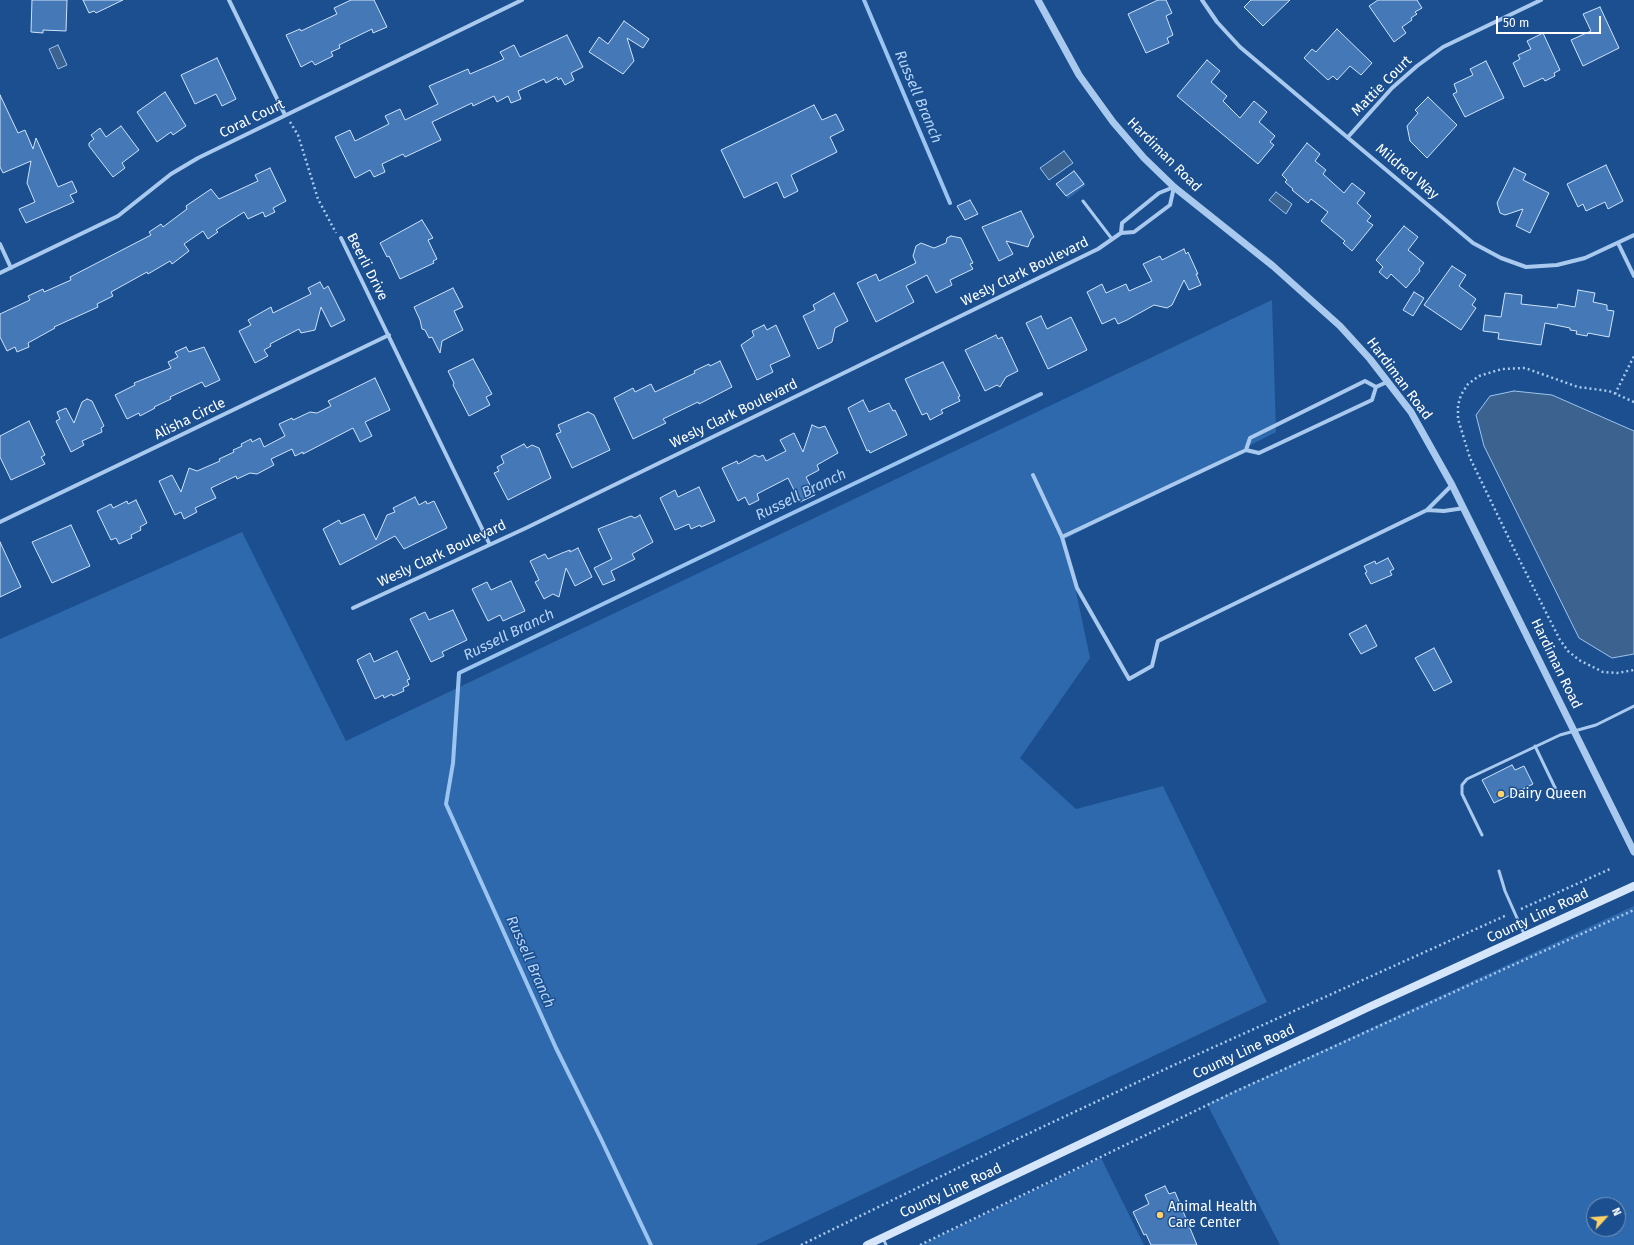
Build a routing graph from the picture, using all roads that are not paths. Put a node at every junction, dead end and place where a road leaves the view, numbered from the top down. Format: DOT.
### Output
graph roads {
  1 [pos="229,0"];
  2 [pos="522,0"];
  3 [pos="1038,0"];
  4 [pos="1202,0"];
  5 [pos="1541,0"];
  6 [pos="285,115"];
  7 [pos="1348,137"];
  8 [pos="1174,187"];
  9 [pos="1083,202"];
  10 [pos="1121,232"];
  11 [pos="1634,235"];
  12 [pos="341,238"];
  13 [pos="1112,239"];
  14 [pos="1618,243"];
  15 [pos="0,244"];
  16 [pos="11,268"];
  17 [pos="0,273"];
  18 [pos="1634,276"];
  19 [pos="389,335"];
  20 [pos="1387,382"];
  21 [pos="1376,387"];
  22 [pos="1246,450"];
  23 [pos="1032,475"];
  24 [pos="1452,484"];
  25 [pos="1464,508"];
  26 [pos="1427,510"];
  27 [pos="0,522"];
  28 [pos="1062,537"];
  29 [pos="489,543"];
  30 [pos="353,608"];
  31 [pos="1634,706"];
  32 [pos="1575,731"];
  33 [pos="1535,746"];
  34 [pos="1560,798"];
  35 [pos="1482,835"];
  36 [pos="1634,852"];
  37 [pos="1499,871"];
  38 [pos="1634,886"];
  39 [pos="1525,936"];
  40 [pos="885,1241"];
  41 [pos="867,1245"];
  1 -- 6 [label="street"];
  2 -- 6 [label="street, Coral Court"];
  3 -- 8 [label="street, Hardiman Road"];
  4 -- 7 [label="street, Mildred Way"];
  5 -- 7 [label="street, Mattie Court"];
  6 -- 16 [label="street, Coral Court"];
  7 -- 14 [label="street, Mildred Way"];
  8 -- 10 [label="street, Wesly Clark Boulevard"];
  8 -- 10 [label="street, Wesly Clark Boulevard"];
  8 -- 20 [label="street, Hardiman Road"];
  9 -- 13 [label="lane"];
  10 -- 13 [label="street, Wesly Clark Boulevard"];
  11 -- 14 [label="street, Mildred Way"];
  12 -- 19 [label="street, Beerli Drive"];
  13 -- 29 [label="street, Wesly Clark Boulevard"];
  14 -- 18 [label="street"];
  15 -- 16 [label="street"];
  16 -- 17 [label="street, Coral Court"];
  19 -- 27 [label="street, Alisha Circle"];
  19 -- 29 [label="street, Beerli Drive"];
  20 -- 21 [label="street"];
  20 -- 24 [label="street, Hardiman Road"];
  21 -- 22 [label="street"];
  21 -- 22 [label="street"];
  22 -- 28 [label="street"];
  23 -- 28 [label="street"];
  24 -- 25 [label="street, Hardiman Road"];
  24 -- 26 [label="street"];
  25 -- 26 [label="street"];
  25 -- 32 [label="street, Hardiman Road"];
  26 -- 28 [label="street"];
  29 -- 30 [label="street, Wesly Clark Boulevard"];
  31 -- 32 [label="lane"];
  32 -- 33 [label="lane"];
  32 -- 36 [label="street, Hardiman Road"];
  33 -- 34 [label="lane"];
  33 -- 35 [label="lane"];
  37 -- 39 [label="lane"];
  38 -- 39 [label="main road, County Line Road"];
  39 -- 40 [label="main road, County Line Road"];
  40 -- 41 [label="main road, County Line Road"];
}
